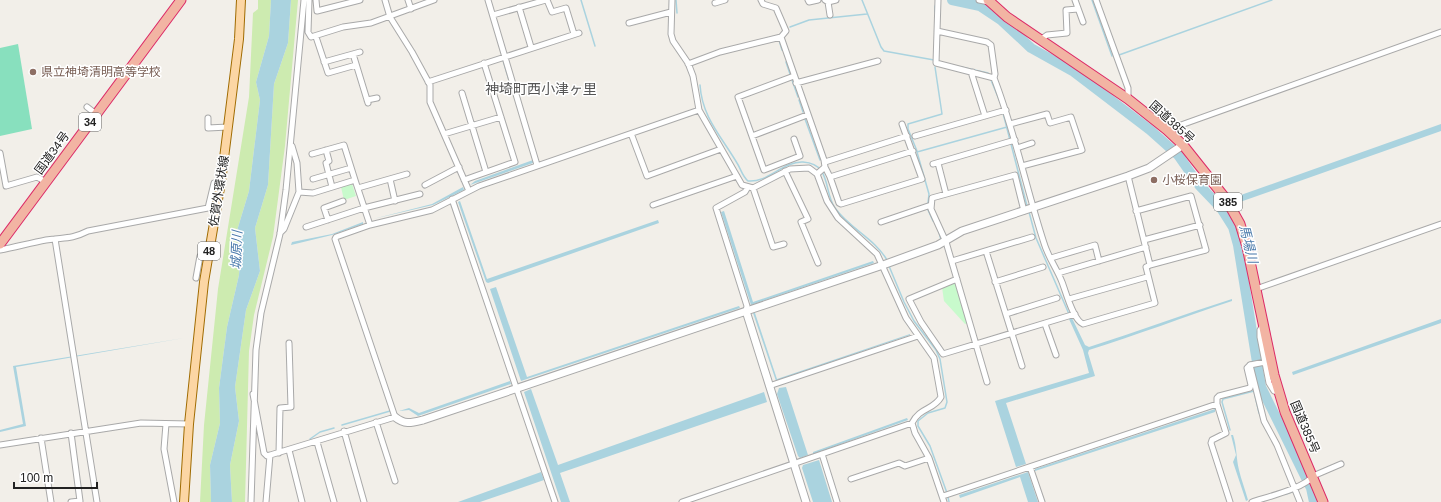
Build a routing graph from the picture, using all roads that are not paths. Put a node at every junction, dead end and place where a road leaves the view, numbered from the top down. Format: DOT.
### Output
graph roads {
  1 [pos="181,0"];
  2 [pos="241,0"];
  3 [pos="304,0"];
  4 [pos="309,0"];
  5 [pos="316,0"];
  6 [pos="360,0"];
  7 [pos="385,0"];
  8 [pos="408,0"];
  9 [pos="434,0"];
  10 [pos="488,0"];
  11 [pos="547,0"];
  12 [pos="672,0"];
  13 [pos="725,0"];
  14 [pos="761,0"];
  15 [pos="808,0"];
  16 [pos="818,0"];
  17 [pos="836,0"];
  18 [pos="979,0"];
  19 [pos="1075,0"];
  20 [pos="1096,0"];
  21 [pos="827,1"];
  22 [pos="938,1"];
  23 [pos="988,1"];
  24 [pos="714,3"];
  25 [pos="411,8"];
  26 [pos="519,8"];
  27 [pos="1078,9"];
  28 [pos="671,12"];
  29 [pos="493,15"];
  30 [pos="830,15"];
  31 [pos="390,17"];
  32 [pos="1083,22"];
  33 [pos="629,23"];
  34 [pos="937,31"];
  35 [pos="1441,32"];
  36 [pos="316,37"];
  37 [pos="780,37"];
  38 [pos="1040,40"];
  39 [pos="531,47"];
  40 [pos="360,52"];
  41 [pos="353,54"];
  42 [pos="504,56"];
  43 [pos="878,61"];
  44 [pos="324,62"];
  45 [pos="484,62"];
  46 [pos="688,64"];
  47 [pos="356,65"];
  48 [pos="973,72"];
  49 [pos="794,76"];
  50 [pos="994,78"];
  51 [pos="428,82"];
  52 [pos="796,83"];
  53 [pos="462,93"];
  54 [pos="377,98"];
  55 [pos="1128,99"];
  56 [pos="87,107"];
  57 [pos="699,110"];
  58 [pos="1004,111"];
  59 [pos="96,114"];
  60 [pos="807,115"];
  61 [pos="985,116"];
  62 [pos="502,117"];
  63 [pos="208,118"];
  64 [pos="902,124"];
  65 [pos="1010,124"];
  66 [pos="471,126"];
  67 [pos="228,127"];
  68 [pos="1167,130"];
  69 [pos="444,134"];
  70 [pos="632,136"];
  71 [pos="752,136"];
  72 [pos="906,136"];
  73 [pos="915,136"];
  74 [pos="794,139"];
  75 [pos="1012,141"];
  76 [pos="291,144"];
  77 [pos="1032,144"];
  78 [pos="1181,146"];
  79 [pos="1017,148"];
  80 [pos="722,149"];
  81 [pos="326,150"];
  82 [pos="913,151"];
  83 [pos="0,153"];
  84 [pos="312,154"];
  85 [pos="537,165"];
  86 [pos="787,166"];
  87 [pos="1022,166"];
  88 [pos="458,167"];
  89 [pos="351,168"];
  90 [pos="822,169"];
  91 [pos="486,172"];
  92 [pos="407,174"];
  93 [pos="329,175"];
  94 [pos="736,176"];
  95 [pos="1128,176"];
  96 [pos="830,177"];
  97 [pos="390,179"];
  98 [pos="313,180"];
  99 [pos="355,180"];
  100 [pos="464,180"];
  101 [pos="46,182"];
  102 [pos="221,182"];
  103 [pos="425,185"];
  104 [pos="332,187"];
  105 [pos="358,188"];
  106 [pos="750,188"];
  107 [pos="469,191"];
  108 [pos="299,192"];
  109 [pos="420,194"];
  110 [pos="946,194"];
  111 [pos="395,200"];
  112 [pos="452,200"];
  113 [pos="343,201"];
  114 [pos="653,205"];
  115 [pos="932,205"];
  116 [pos="835,206"];
  117 [pos="364,208"];
  118 [pos="1029,209"];
  119 [pos="1136,211"];
  120 [pos="328,220"];
  121 [pos="881,222"];
  122 [pos="1441,224"];
  123 [pos="370,225"];
  124 [pos="1200,225"];
  125 [pos="306,227"];
  126 [pos="280,234"];
  127 [pos="1032,237"];
  128 [pos="55,239"];
  129 [pos="1144,240"];
  130 [pos="946,242"];
  131 [pos="0,244"];
  132 [pos="784,244"];
  133 [pos="1146,247"];
  134 [pos="0,250"];
  135 [pos="986,251"];
  136 [pos="209,253"];
  137 [pos="1051,258"];
  138 [pos="952,261"];
  139 [pos="1099,261"];
  140 [pos="818,263"];
  141 [pos="887,264"];
  142 [pos="1150,265"];
  143 [pos="1043,267"];
  144 [pos="1058,273"];
  145 [pos="1147,277"];
  146 [pos="196,278"];
  147 [pos="957,278"];
  148 [pos="995,282"];
  149 [pos="1256,289"];
  150 [pos="1057,298"];
  151 [pos="1069,299"];
  152 [pos="746,311"];
  153 [pos="1006,314"];
  154 [pos="1075,314"];
  155 [pos="1045,324"];
  156 [pos="1264,325"];
  157 [pos="1012,334"];
  158 [pos="918,336"];
  159 [pos="289,343"];
  160 [pos="976,345"];
  161 [pos="1056,355"];
  162 [pos="1265,362"];
  163 [pos="1250,365"];
  164 [pos="1022,366"];
  165 [pos="986,382"];
  166 [pos="769,386"];
  167 [pos="517,388"];
  168 [pos="1279,392"];
  169 [pos="254,394"];
  170 [pos="1217,404"];
  171 [pos="395,417"];
  172 [pos="376,422"];
  173 [pos="912,423"];
  174 [pos="166,424"];
  175 [pos="188,424"];
  176 [pos="86,430"];
  177 [pos="344,431"];
  178 [pos="71,433"];
  179 [pos="41,438"];
  180 [pos="317,442"];
  181 [pos="0,445"];
  182 [pos="289,450"];
  183 [pos="279,453"];
  184 [pos="822,454"];
  185 [pos="270,455"];
  186 [pos="929,458"];
  187 [pos="794,464"];
  188 [pos="1341,464"];
  189 [pos="1030,467"];
  190 [pos="1312,478"];
  191 [pos="851,479"];
  192 [pos="395,481"];
  193 [pos="1295,488"];
  194 [pos="946,497"];
  195 [pos="51,502"];
  196 [pos="70,502"];
  197 [pos="97,502"];
  198 [pos="174,502"];
  199 [pos="184,502"];
  200 [pos="251,502"];
  201 [pos="266,502"];
  202 [pos="302,502"];
  203 [pos="334,502"];
  204 [pos="364,502"];
  205 [pos="555,502"];
  206 [pos="682,502"];
  207 [pos="806,502"];
  208 [pos="837,502"];
  209 [pos="1042,502"];
  210 [pos="1230,502"];
  211 [pos="1252,502"];
  212 [pos="1300,502"];
  213 [pos="1323,502"];
  1 -- 59 [label="highway, 国道34号 / 34"];
  2 -- 67 [label="main road, 佐賀外環状線 / 48"];
  3 -- 76 [label="street"];
  4 -- 36 [label="street"];
  5 -- 6 [label="street"];
  7 -- 31 [label="street"];
  8 -- 25 [label="street"];
  9 -- 25 [label="street"];
  10 -- 29 [label="street"];
  11 -- 26 [label="street"];
  11 -- 39 [label="street"];
  12 -- 28 [label="street"];
  13 -- 24 [label="street"];
  14 -- 37 [label="street"];
  15 -- 16 [label="street"];
  17 -- 21 [label="street"];
  18 -- 23 [label="street"];
  19 -- 27 [label="street"];
  20 -- 55 [label="street"];
  21 -- 30 [label="street"];
  22 -- 34 [label="street"];
  23 -- 38 [label="highway, 国道385号 / 385"];
  25 -- 31 [label="street"];
  26 -- 29 [label="street"];
  26 -- 39 [label="street"];
  27 -- 32 [label="street"];
  27 -- 38 [label="street"];
  28 -- 33 [label="street"];
  28 -- 46 [label="street"];
  29 -- 42 [label="street"];
  31 -- 36 [label="street"];
  31 -- 51 [label="street"];
  34 -- 48 [label="street"];
  34 -- 50 [label="street"];
  35 -- 68 [label="street"];
  36 -- 44 [label="street"];
  37 -- 46 [label="street"];
  37 -- 49 [label="street"];
  38 -- 55 [label="highway, 国道385号 / 385"];
  39 -- 42 [label="street"];
  40 -- 41 [label="street"];
  41 -- 44 [label="street"];
  41 -- 47 [label="street"];
  42 -- 45 [label="street"];
  42 -- 85 [label="street"];
  43 -- 52 [label="street"];
  44 -- 47 [label="street"];
  45 -- 51 [label="street"];
  45 -- 62 [label="street"];
  46 -- 57 [label="street"];
  47 -- 54 [label="street"];
  48 -- 50 [label="street"];
  48 -- 61 [label="street"];
  49 -- 52 [label="street"];
  49 -- 71 [label="street"];
  50 -- 58 [label="street"];
  51 -- 69 [label="street"];
  52 -- 60 [label="street"];
  53 -- 66 [label="street"];
  55 -- 68 [label="highway, 国道385号 / 385"];
  56 -- 59 [label="street"];
  57 -- 80 [label="street"];
  57 -- 85 [label="street"];
  58 -- 61 [label="street"];
  58 -- 65 [label="street"];
  59 -- 101 [label="highway, 国道34号 / 34"];
  60 -- 71 [label="street"];
  60 -- 90 [label="street"];
  61 -- 73 [label="street"];
  62 -- 66 [label="street"];
  62 -- 91 [label="street"];
  63 -- 67 [label="street"];
  64 -- 72 [label="street"];
  65 -- 75 [label="street"];
  65 -- 87 [label="street"];
  66 -- 69 [label="street"];
  66 -- 91 [label="street"];
  67 -- 102 [label="main road, 佐賀外環状線 / 48"];
  68 -- 78 [label="highway, 国道385号 / 385"];
  69 -- 88 [label="street"];
  70 -- 80 [label="street"];
  71 -- 86 [label="street"];
  72 -- 82 [label="street"];
  72 -- 90 [label="street"];
  74 -- 86 [label="street"];
  75 -- 79 [label="street"];
  75 -- 110 [label="street"];
  76 -- 108 [label="street"];
  76 -- 126 [label="street"];
  77 -- 79 [label="street"];
  78 -- 95 [label="street"];
  78 -- 149 [label="highway, 国道385号 / 385"];
  79 -- 87 [label="street"];
  80 -- 94 [label="street"];
  81 -- 84 [label="street"];
  81 -- 89 [label="street"];
  81 -- 93 [label="street"];
  82 -- 96 [label="street"];
  82 -- 116 [label="street"];
  83 -- 101 [label="street"];
  85 -- 107 [label="street"];
  86 -- 90 [label="street"];
  86 -- 106 [label="street"];
  86 -- 140 [label="street"];
  87 -- 118 [label="street"];
  88 -- 100 [label="street"];
  88 -- 103 [label="street"];
  89 -- 93 [label="street"];
  89 -- 99 [label="street"];
  90 -- 96 [label="street"];
  90 -- 116 [label="street"];
  91 -- 100 [label="street"];
  92 -- 97 [label="street"];
  93 -- 98 [label="street"];
  93 -- 104 [label="street"];
  94 -- 106 [label="street"];
  94 -- 114 [label="street"];
  95 -- 118 [label="street"];
  95 -- 119 [label="street"];
  96 -- 116 [label="street"];
  97 -- 105 [label="street"];
  97 -- 111 [label="street"];
  99 -- 104 [label="street"];
  99 -- 105 [label="street"];
  100 -- 107 [label="street"];
  101 -- 131 [label="highway, 国道34号 / 34"];
  102 -- 128 [label="street"];
  102 -- 136 [label="main road, 佐賀外環状線 / 48"];
  104 -- 108 [label="street"];
  105 -- 117 [label="street"];
  106 -- 132 [label="street"];
  106 -- 152 [label="street"];
  107 -- 112 [label="street"];
  108 -- 126 [label="street"];
  109 -- 111 [label="street"];
  110 -- 115 [label="street"];
  110 -- 118 [label="street"];
  111 -- 117 [label="street"];
  112 -- 123 [label="street"];
  112 -- 167 [label="street"];
  113 -- 120 [label="street"];
  115 -- 121 [label="street"];
  115 -- 130 [label="street"];
  116 -- 141 [label="street"];
  117 -- 120 [label="street"];
  117 -- 123 [label="street"];
  118 -- 130 [label="street"];
  118 -- 137 [label="street"];
  119 -- 124 [label="street"];
  119 -- 129 [label="street"];
  120 -- 125 [label="street"];
  122 -- 149 [label="street"];
  123 -- 171 [label="street"];
  124 -- 129 [label="street"];
  124 -- 142 [label="street"];
  126 -- 169 [label="street"];
  127 -- 135 [label="street"];
  128 -- 134 [label="street"];
  128 -- 176 [label="street"];
  129 -- 133 [label="street"];
  130 -- 138 [label="street"];
  130 -- 141 [label="street"];
  133 -- 139 [label="street"];
  133 -- 142 [label="street"];
  135 -- 138 [label="street"];
  135 -- 148 [label="street"];
  136 -- 146 [label="street"];
  136 -- 175 [label="main road, 佐賀外環状線 / 48"];
  137 -- 139 [label="street"];
  137 -- 144 [label="street"];
  138 -- 147 [label="street"];
  139 -- 144 [label="street"];
  141 -- 152 [label="street"];
  141 -- 158 [label="street"];
  142 -- 145 [label="street"];
  143 -- 148 [label="street"];
  144 -- 151 [label="street"];
  145 -- 151 [label="street"];
  145 -- 154 [label="street"];
  147 -- 160 [label="street"];
  147 -- 160 [label="street"];
  148 -- 153 [label="street"];
  149 -- 156 [label="highway, 国道385号 / 385"];
  150 -- 153 [label="street"];
  151 -- 154 [label="street"];
  152 -- 166 [label="street"];
  152 -- 167 [label="street"];
  153 -- 157 [label="street"];
  154 -- 155 [label="street"];
  155 -- 157 [label="street"];
  155 -- 161 [label="street"];
  156 -- 162 [label="street"];
  156 -- 168 [label="highway, 国道385号 / 385"];
  157 -- 160 [label="street"];
  157 -- 164 [label="street"];
  158 -- 166 [label="street"];
  158 -- 173 [label="street"];
  159 -- 183 [label="street"];
  160 -- 165 [label="street"];
  162 -- 163 [label="street"];
  162 -- 168 [label="street"];
  163 -- 170 [label="street"];
  163 -- 193 [label="street"];
  166 -- 187 [label="street"];
  167 -- 171 [label="street"];
  167 -- 205 [label="street"];
  168 -- 190 [label="highway, 国道385号 / 385"];
  169 -- 185 [label="street"];
  169 -- 200 [label="street"];
  170 -- 189 [label="street"];
  170 -- 210 [label="street"];
  171 -- 172 [label="street"];
  172 -- 177 [label="street"];
  172 -- 192 [label="street"];
  173 -- 184 [label="street"];
  173 -- 186 [label="street"];
  174 -- 175 [label="street"];
  174 -- 176 [label="street"];
  174 -- 198 [label="street"];
  175 -- 199 [label="main road, 佐賀外環状線 / 48"];
  176 -- 178 [label="street"];
  176 -- 197 [label="street"];
  177 -- 180 [label="street"];
  177 -- 204 [label="street"];
  178 -- 179 [label="street"];
  178 -- 196 [label="street"];
  179 -- 181 [label="street"];
  179 -- 195 [label="street"];
  180 -- 182 [label="street"];
  180 -- 203 [label="street"];
  182 -- 183 [label="street"];
  182 -- 202 [label="street"];
  183 -- 185 [label="street"];
  184 -- 187 [label="street"];
  184 -- 208 [label="street"];
  185 -- 201 [label="street"];
  186 -- 191 [label="street"];
  186 -- 194 [label="street"];
  187 -- 206 [label="street"];
  187 -- 207 [label="street"];
  188 -- 190 [label="street"];
  189 -- 194 [label="street"];
  189 -- 209 [label="street"];
  190 -- 193 [label="street"];
  190 -- 213 [label="highway, 国道385号 / 385"];
  193 -- 211 [label="street"];
  193 -- 212 [label="street"];
}
